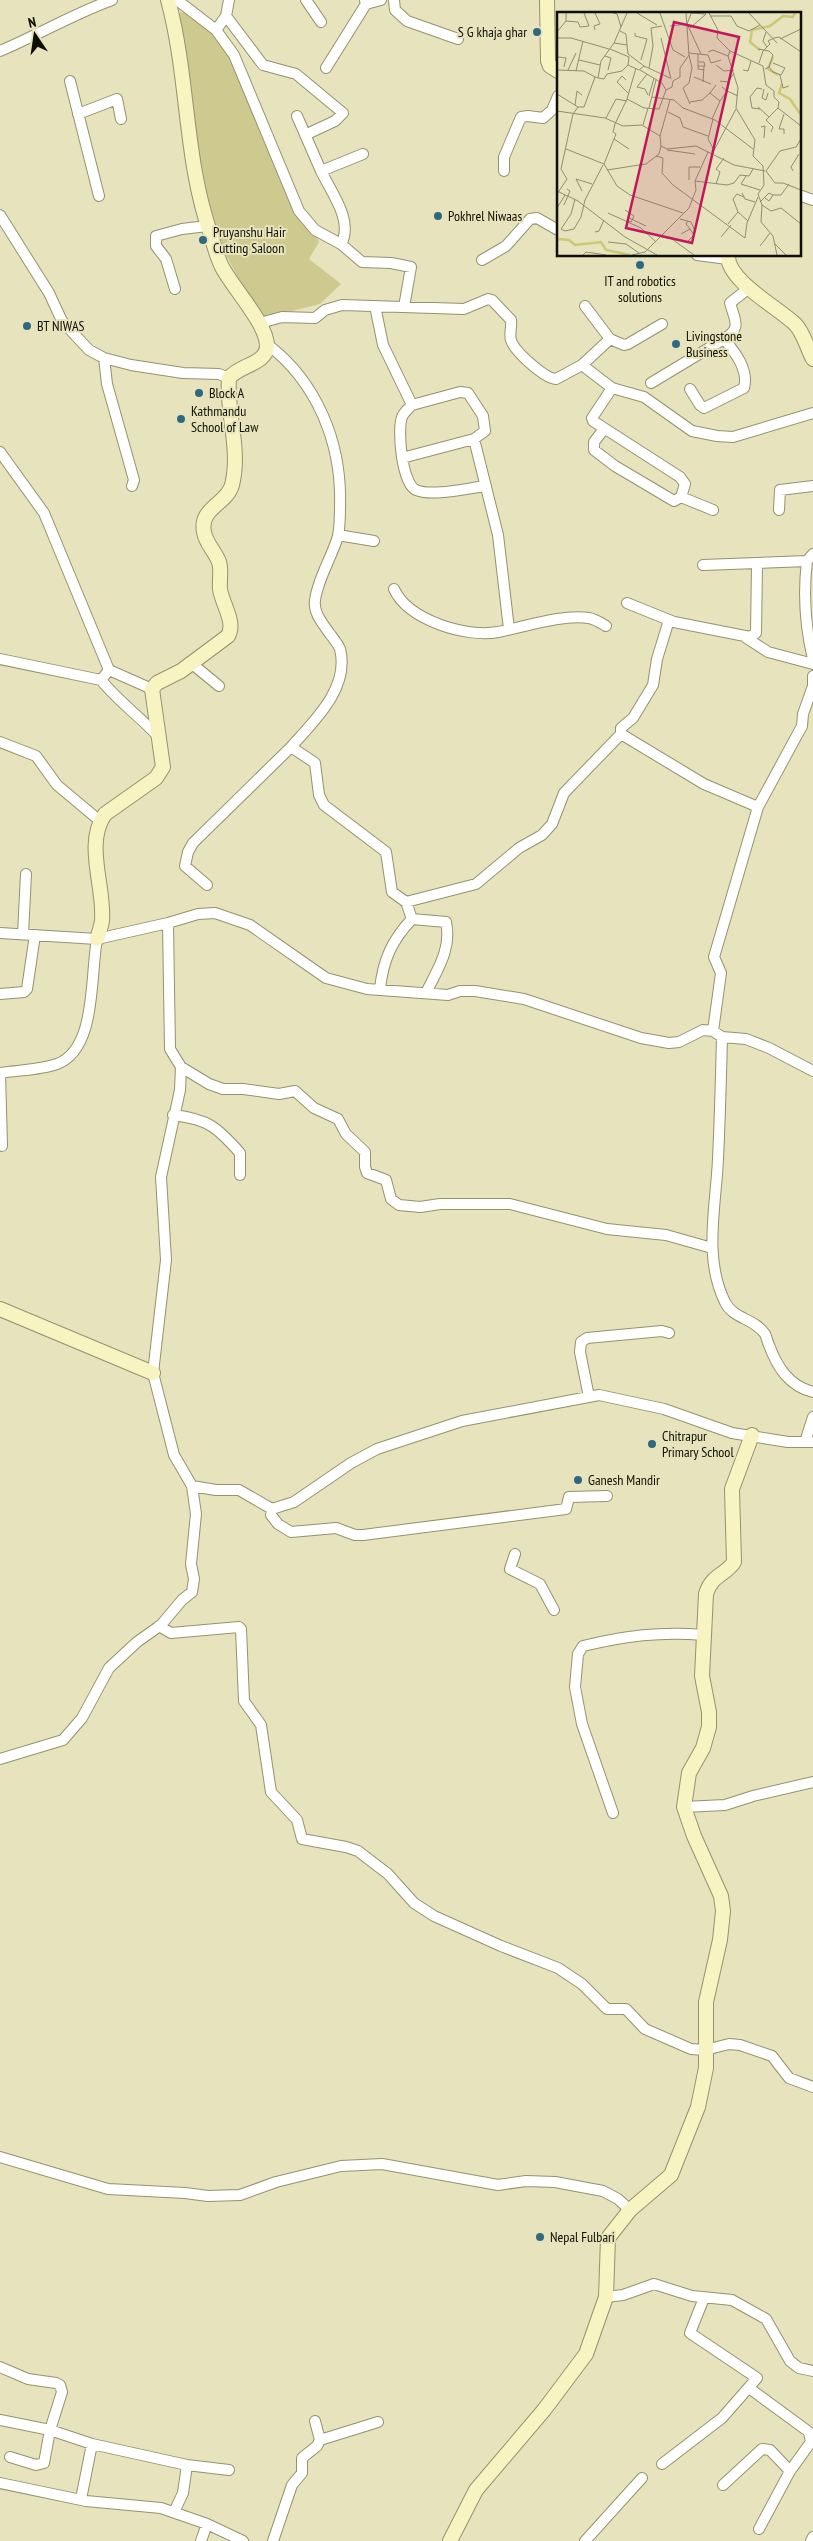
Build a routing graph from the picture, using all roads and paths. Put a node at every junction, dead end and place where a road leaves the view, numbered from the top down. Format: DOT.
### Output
graph roads {
  1 [pos="111,0"];
  2 [pos="168,0"];
  3 [pos="177,0"];
  4 [pos="229,0"];
  5 [pos="381,0"];
  6 [pos="394,0"];
  7 [pos="547,0"];
  8 [pos="308,1"];
  9 [pos="366,2"];
  10 [pos="226,16"];
  11 [pos="321,22"];
  12 [pos="216,30"];
  13 [pos="458,39"];
  14 [pos="0,52"];
  15 [pos="326,68"];
  16 [pos="557,70"];
  17 [pos="70,81"];
  18 [pos="557,98"];
  19 [pos="78,114"];
  20 [pos="296,116"];
  21 [pos="121,119"];
  22 [pos="305,135"];
  23 [pos="362,154"];
  24 [pos="321,171"];
  25 [pos="504,171"];
  26 [pos="800,195"];
  27 [pos="99,196"];
  28 [pos="813,200"];
  29 [pos="0,215"];
  30 [pos="207,226"];
  31 [pos="557,229"];
  32 [pos="341,244"];
  33 [pos="712,256"];
  34 [pos="728,257"];
  35 [pos="482,260"];
  36 [pos="749,288"];
  37 [pos="175,290"];
  38 [pos="375,306"];
  39 [pos="585,306"];
  40 [pos="404,307"];
  41 [pos="260,323"];
  42 [pos="662,324"];
  43 [pos="610,339"];
  44 [pos="724,339"];
  45 [pos="267,344"];
  46 [pos="104,358"];
  47 [pos="813,359"];
  48 [pos="582,365"];
  49 [pos="228,378"];
  50 [pos="650,383"];
  51 [pos="612,388"];
  52 [pos="690,389"];
  53 [pos="412,405"];
  54 [pos="813,413"];
  55 [pos="604,429"];
  56 [pos="474,439"];
  57 [pos="0,452"];
  58 [pos="402,458"];
  59 [pos="132,486"];
  60 [pos="486,486"];
  61 [pos="813,486"];
  62 [pos="681,498"];
  63 [pos="713,510"];
  64 [pos="779,510"];
  65 [pos="338,535"];
  66 [pos="374,541"];
  67 [pos="810,557"];
  68 [pos="757,564"];
  69 [pos="702,565"];
  70 [pos="394,589"];
  71 [pos="627,603"];
  72 [pos="669,620"];
  73 [pos="606,626"];
  74 [pos="509,629"];
  75 [pos="744,637"];
  76 [pos="0,659"];
  77 [pos="813,659"];
  78 [pos="191,663"];
  79 [pos="813,664"];
  80 [pos="109,670"];
  81 [pos="813,676"];
  82 [pos="101,680"];
  83 [pos="219,686"];
  84 [pos="152,689"];
  85 [pos="621,734"];
  86 [pos="158,736"];
  87 [pos="0,742"];
  88 [pos="292,747"];
  89 [pos="758,807"];
  90 [pos="100,821"];
  91 [pos="26,874"];
  92 [pos="207,885"];
  93 [pos="406,902"];
  94 [pos="412,919"];
  95 [pos="168,924"];
  96 [pos="0,933"];
  97 [pos="23,934"];
  98 [pos="35,935"];
  99 [pos="97,939"];
  100 [pos="380,989"];
  101 [pos="426,993"];
  102 [pos="0,994"];
  103 [pos="717,1034"];
  104 [pos="182,1067"];
  105 [pos="813,1071"];
  106 [pos="0,1073"];
  107 [pos="173,1115"];
  108 [pos="2,1146"];
  109 [pos="240,1175"];
  110 [pos="712,1248"];
  111 [pos="0,1309"];
  112 [pos="669,1334"];
  113 [pos="153,1373"];
  114 [pos="813,1392"];
  115 [pos="589,1397"];
  116 [pos="813,1416"];
  117 [pos="752,1435"];
  118 [pos="809,1442"];
  119 [pos="192,1486"];
  120 [pos="607,1496"];
  121 [pos="271,1515"];
  122 [pos="515,1554"];
  123 [pos="554,1610"];
  124 [pos="159,1626"];
  125 [pos="704,1635"];
  126 [pos="0,1759"];
  127 [pos="813,1782"];
  128 [pos="684,1807"];
  129 [pos="613,1813"];
  130 [pos="706,2050"];
  131 [pos="813,2088"];
  132 [pos="0,2158"];
  133 [pos="630,2210"];
  134 [pos="606,2297"];
  135 [pos="704,2298"];
  136 [pos="0,2368"];
  137 [pos="813,2371"];
  138 [pos="749,2388"];
  139 [pos="0,2420"];
  140 [pos="314,2421"];
  141 [pos="378,2422"];
  142 [pos="50,2430"];
  143 [pos="320,2440"];
  144 [pos="92,2444"];
  145 [pos="10,2457"];
  146 [pos="187,2464"];
  147 [pos="662,2464"];
  148 [pos="229,2470"];
  149 [pos="790,2471"];
  150 [pos="642,2478"];
  151 [pos="0,2483"];
  152 [pos="723,2485"];
  153 [pos="81,2499"];
  154 [pos="174,2512"];
  155 [pos="207,2524"];
  156 [pos="758,2529"];
  157 [pos="813,2537"];
  158 [pos="201,2541"];
  159 [pos="243,2541"];
  160 [pos="273,2541"];
  161 [pos="450,2541"];
  162 [pos="585,2541"];
  163 [pos="811,2541"];
  1 -- 14 [label="street"];
  2 -- 30 [label="street"];
  3 -- 12 [label="street"];
  4 -- 10 [label="street"];
  5 -- 9 [label="street"];
  6 -- 13 [label="street"];
  7 -- 16 [label="street"];
  8 -- 11 [label="street"];
  9 -- 15 [label="street"];
  10 -- 12 [label="street"];
  10 -- 22 [label="street"];
  12 -- 32 [label="street"];
  17 -- 19 [label="street"];
  18 -- 25 [label="street"];
  19 -- 21 [label="street"];
  19 -- 27 [label="street"];
  20 -- 22 [label="street"];
  22 -- 24 [label="street"];
  23 -- 24 [label="street"];
  24 -- 32 [label="street"];
  26 -- 28 [label="street"];
  29 -- 46 [label="street"];
  30 -- 37 [label="street"];
  30 -- 41 [label="street"];
  31 -- 35 [label="street"];
  32 -- 40 [label="street"];
  33 -- 34 [label="street"];
  34 -- 36 [label="street"];
  36 -- 44 [label="street"];
  36 -- 47 [label="street"];
  38 -- 40 [label="street"];
  38 -- 41 [label="street"];
  38 -- 53 [label="street"];
  39 -- 43 [label="street"];
  40 -- 48 [label="street"];
  41 -- 45 [label="street"];
  42 -- 43 [label="street"];
  43 -- 48 [label="street"];
  44 -- 50 [label="street"];
  44 -- 52 [label="street"];
  45 -- 49 [label="street"];
  45 -- 65 [label="street"];
  46 -- 49 [label="street"];
  46 -- 59 [label="street"];
  48 -- 51 [label="street"];
  49 -- 78 [label="street"];
  51 -- 54 [label="street"];
  51 -- 55 [label="street"];
  53 -- 56 [label="street"];
  53 -- 58 [label="street"];
  55 -- 62 [label="street"];
  55 -- 62 [label="street"];
  56 -- 58 [label="street"];
  56 -- 60 [label="street"];
  57 -- 80 [label="street"];
  58 -- 60 [label="street"];
  60 -- 74 [label="street"];
  61 -- 64 [label="street"];
  62 -- 63 [label="street"];
  65 -- 66 [label="street"];
  65 -- 88 [label="street"];
  67 -- 68 [label="street"];
  67 -- 77 [label="street"];
  68 -- 69 [label="street"];
  68 -- 75 [label="street"];
  70 -- 74 [label="street"];
  71 -- 72 [label="street"];
  72 -- 75 [label="street"];
  72 -- 85 [label="street"];
  73 -- 74 [label="street"];
  75 -- 79 [label="street"];
  76 -- 82 [label="street"];
  78 -- 83 [label="street"];
  78 -- 84 [label="street"];
  80 -- 82 [label="street"];
  80 -- 84 [label="street"];
  81 -- 89 [label="street"];
  82 -- 86 [label="street"];
  84 -- 86 [label="street"];
  85 -- 89 [label="street"];
  85 -- 93 [label="street"];
  86 -- 90 [label="street"];
  87 -- 90 [label="street"];
  88 -- 92 [label="street"];
  88 -- 93 [label="street"];
  89 -- 103 [label="street"];
  90 -- 99 [label="street"];
  91 -- 97 [label="street"];
  93 -- 94 [label="street"];
  94 -- 100 [label="street"];
  94 -- 101 [label="street"];
  95 -- 99 [label="street"];
  95 -- 100 [label="street"];
  95 -- 104 [label="street"];
  96 -- 97 [label="street"];
  97 -- 98 [label="street"];
  98 -- 99 [label="street"];
  98 -- 102 [label="street"];
  99 -- 106 [label="street"];
  100 -- 101 [label="street"];
  101 -- 103 [label="street"];
  103 -- 105 [label="street"];
  103 -- 110 [label="street"];
  104 -- 107 [label="street"];
  104 -- 110 [label="street"];
  106 -- 108 [label="street"];
  107 -- 109 [label="street"];
  107 -- 113 [label="street"];
  110 -- 114 [label="street"];
  111 -- 113 [label="street"];
  112 -- 115 [label="street"];
  113 -- 119 [label="street"];
  115 -- 117 [label="street"];
  115 -- 119 [label="street"];
  116 -- 118 [label="street"];
  117 -- 118 [label="street"];
  117 -- 125 [label="street"];
  119 -- 124 [label="street"];
  120 -- 121 [label="street"];
  122 -- 123 [label="street"];
  124 -- 126 [label="street"];
  124 -- 130 [label="street"];
  125 -- 128 [label="street"];
  125 -- 129 [label="street"];
  127 -- 128 [label="street"];
  128 -- 130 [label="street"];
  130 -- 131 [label="street"];
  130 -- 133 [label="street"];
  132 -- 133 [label="street"];
  133 -- 134 [label="street"];
  134 -- 135 [label="street"];
  134 -- 161 [label="street"];
  135 -- 137 [label="street"];
  135 -- 138 [label="street"];
  136 -- 142 [label="street"];
  138 -- 147 [label="street"];
  138 -- 149 [label="street"];
  139 -- 142 [label="street"];
  140 -- 143 [label="street"];
  141 -- 143 [label="street"];
  142 -- 144 [label="street"];
  142 -- 145 [label="street"];
  143 -- 160 [label="street"];
  144 -- 146 [label="street"];
  144 -- 153 [label="street"];
  146 -- 148 [label="street"];
  146 -- 154 [label="street"];
  149 -- 152 [label="street"];
  149 -- 156 [label="street"];
  150 -- 162 [label="street"];
  151 -- 153 [label="street"];
  153 -- 154 [label="street"];
  154 -- 155 [label="street"];
  155 -- 158 [label="street"];
  155 -- 159 [label="street"];
  157 -- 163 [label="street"];
}
